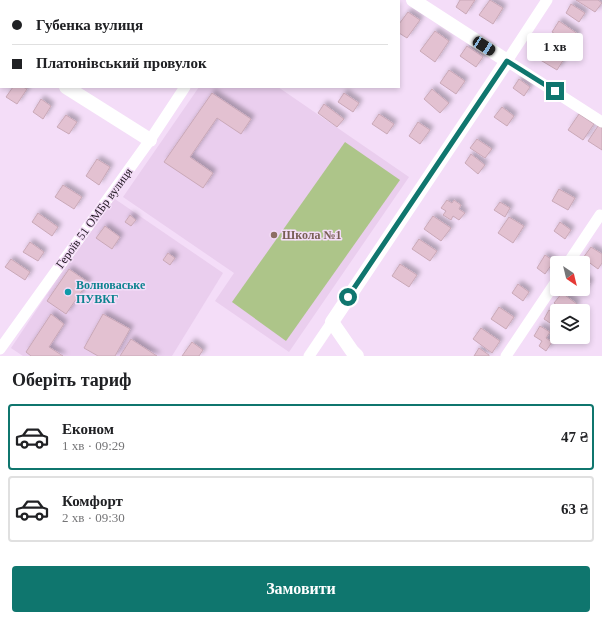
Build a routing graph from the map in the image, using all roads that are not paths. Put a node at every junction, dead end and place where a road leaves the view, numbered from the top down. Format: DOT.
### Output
graph roads {
  1 [pos="413,0"];
  2 [pos="547,0"];
  3 [pos="507,61"];
  4 [pos="68,88"];
  5 [pos="184,88"];
  6 [pos="602,122"];
  7 [pos="150,140"];
  8 [pos="600,215"];
  9 [pos="573,256"];
  10 [pos="550,290"];
  11 [pos="332,322"];
  12 [pos="0,349"];
  13 [pos="0,354"];
  14 [pos="3,356"];
  15 [pos="309,356"];
  16 [pos="358,356"];
  17 [pos="506,356"];
  1 -- 3 [label="street"];
  2 -- 3 [label="street"];
  3 -- 6 [label="street"];
  3 -- 11 [label="street"];
  4 -- 7 [label="street"];
  5 -- 7 [label="street, Героїв 51 ОМБр вулиця"];
  7 -- 12 [label="street, Героїв 51 ОМБр вулиця"];
  8 -- 9 [label="street"];
  10 -- 17 [label="street"];
  11 -- 15 [label="street"];
  11 -- 16 [label="street"];
  13 -- 14 [label="street"];
}
